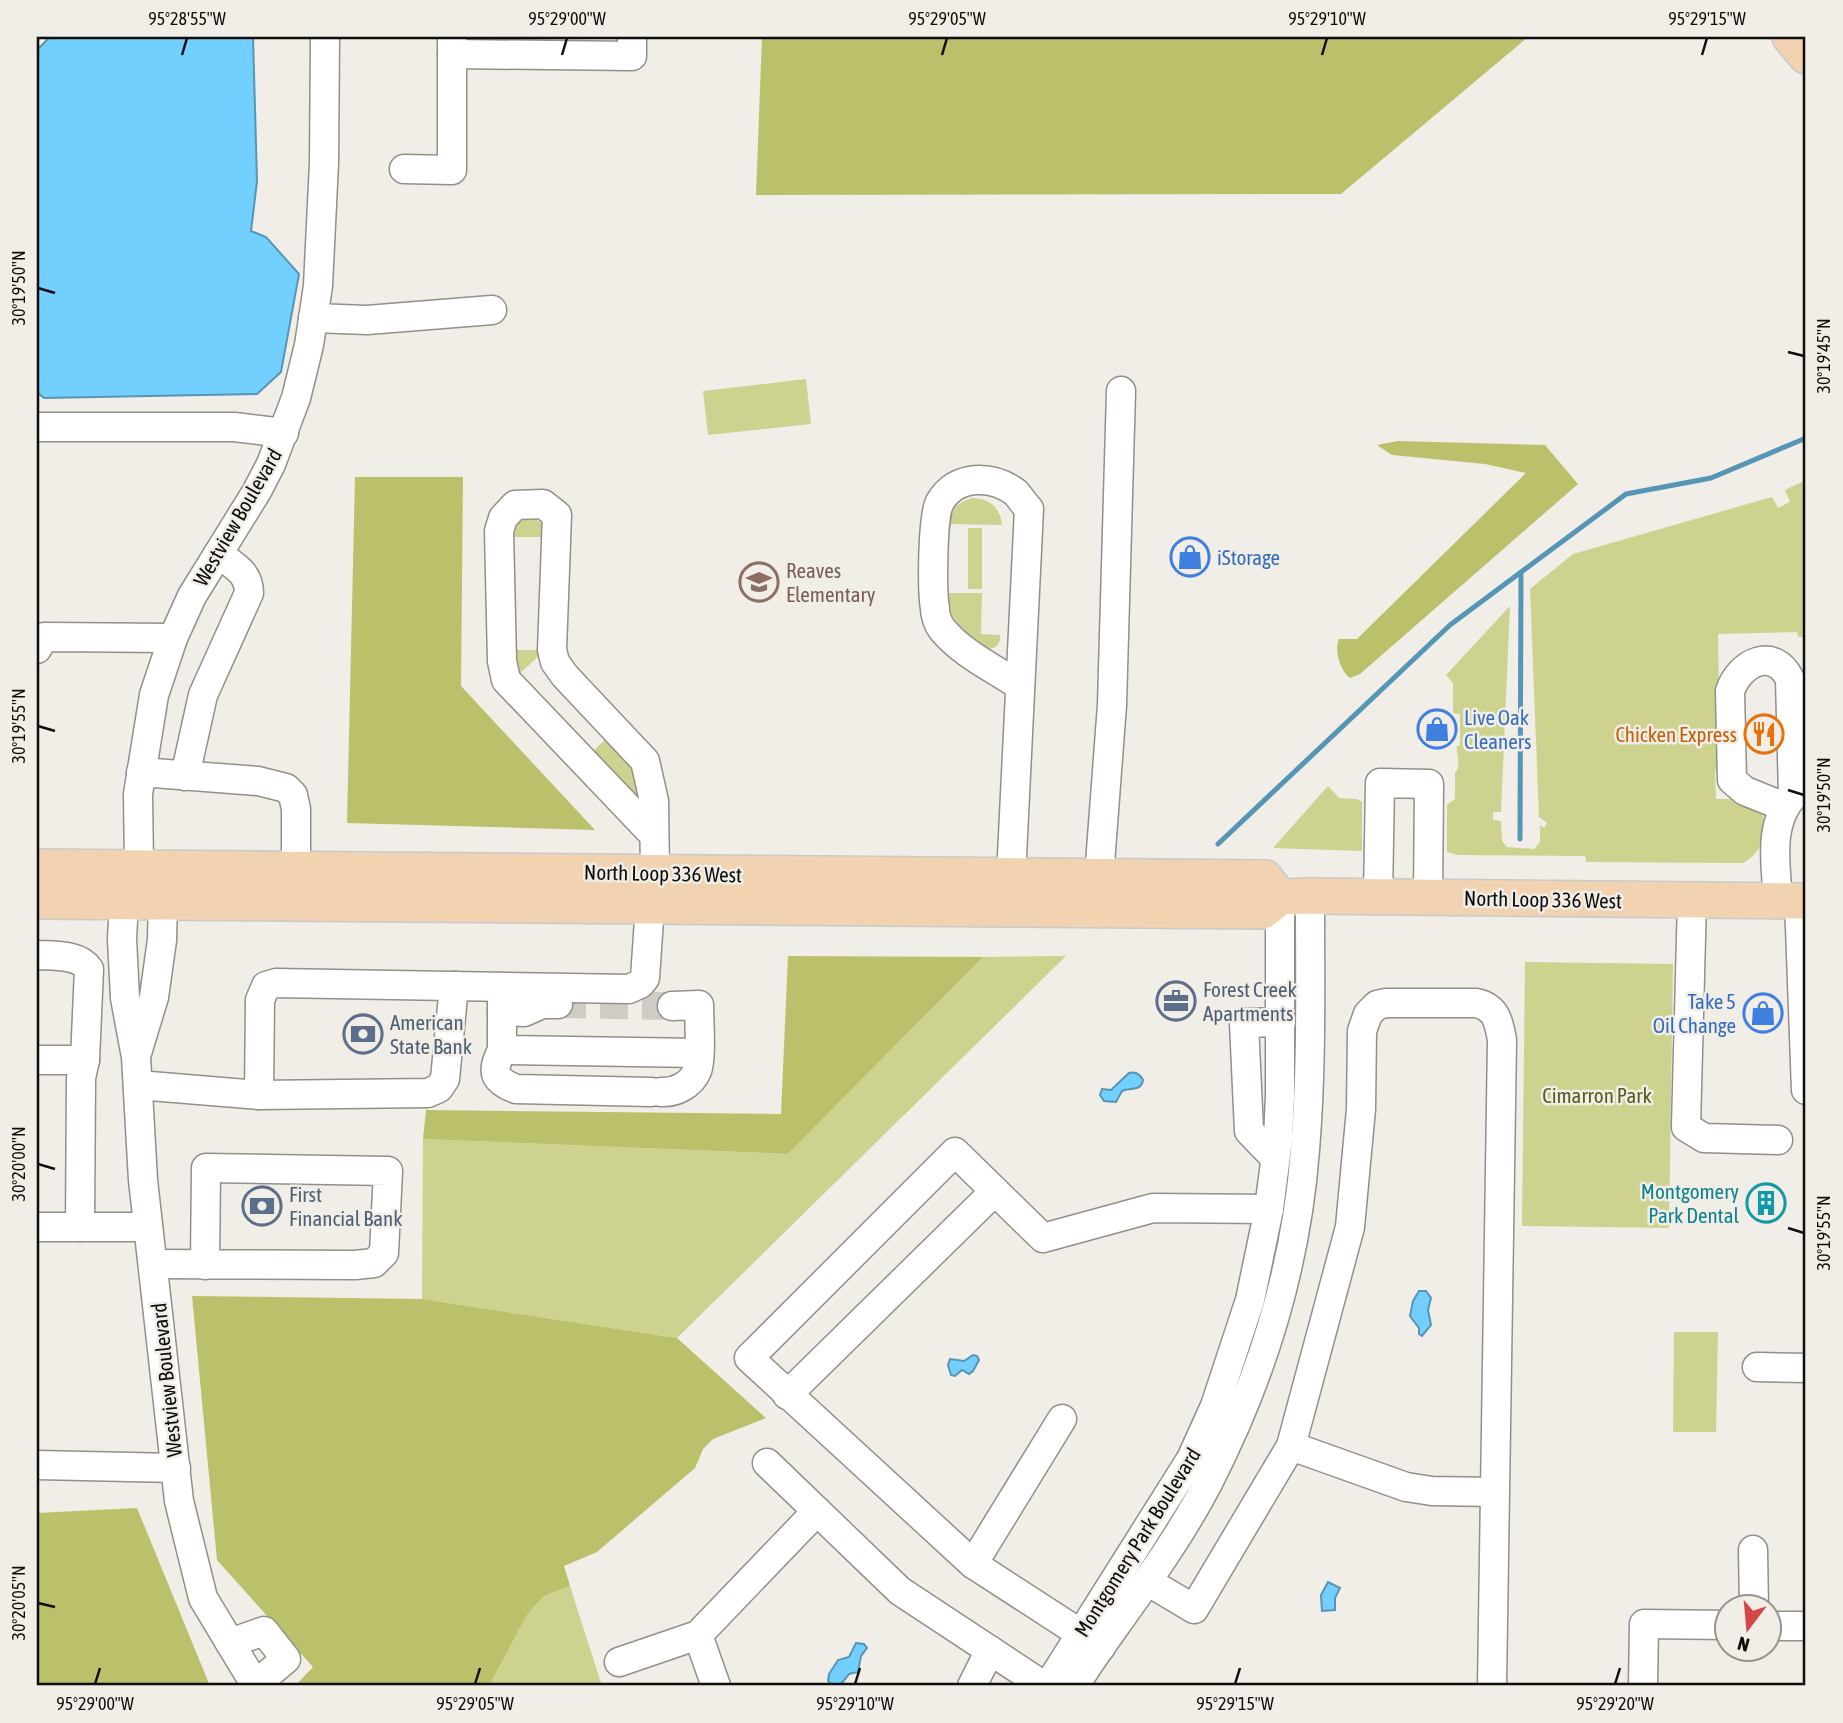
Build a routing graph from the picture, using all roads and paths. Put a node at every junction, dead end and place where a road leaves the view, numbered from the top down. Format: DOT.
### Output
graph roads {
  1 [pos="325,37"];
  2 [pos="632,37"];
  3 [pos="1790,37"];
  4 [pos="452,45"];
  5 [pos="1806,56"];
  6 [pos="404,169"];
  7 [pos="492,310"];
  8 [pos="313,318"];
  9 [pos="1121,391"];
  10 [pos="37,427"];
  11 [pos="284,433"];
  12 [pos="218,554"];
  13 [pos="173,638"];
  14 [pos="37,649"];
  15 [pos="1020,686"];
  16 [pos="141,772"];
  17 [pos="185,776"];
  18 [pos="1795,797"];
  19 [pos="653,834"];
  20 [pos="37,867"];
  21 [pos="139,867"];
  22 [pos="296,869"];
  23 [pos="1011,876"];
  24 [pos="1098,877"];
  25 [pos="653,889"];
  26 [pos="1295,897"];
  27 [pos="1378,897"];
  28 [pos="1428,898"];
  29 [pos="1692,900"];
  30 [pos="37,901"];
  31 [pos="124,901"];
  32 [pos="1795,901"];
  33 [pos="163,902"];
  34 [pos="37,955"];
  35 [pos="454,986"];
  36 [pos="502,999"];
  37 [pos="558,1004"];
  38 [pos="672,1006"];
  39 [pos="1805,1017"];
  40 [pos="1281,1022"];
  41 [pos="502,1050"];
  42 [pos="698,1053"];
  43 [pos="136,1057"];
  44 [pos="37,1060"];
  45 [pos="83,1069"];
  46 [pos="37,1077"];
  47 [pos="138,1085"];
  48 [pos="1806,1090"];
  49 [pos="259,1095"];
  50 [pos="1778,1140"];
  51 [pos="1275,1158"];
  52 [pos="995,1191"];
  53 [pos="1269,1209"];
  54 [pos="37,1227"];
  55 [pos="80,1227"];
  56 [pos="148,1227"];
  57 [pos="153,1265"];
  58 [pos="205,1265"];
  59 [pos="1757,1367"];
  60 [pos="1806,1368"];
  61 [pos="787,1395"];
  62 [pos="1062,1419"];
  63 [pos="1291,1446"];
  64 [pos="767,1463"];
  65 [pos="37,1465"];
  66 [pos="176,1468"];
  67 [pos="1494,1492"];
  68 [pos="817,1511"];
  69 [pos="1753,1550"];
  70 [pos="973,1564"];
  71 [pos="1147,1581"];
  72 [pos="1755,1594"];
  73 [pos="1714,1625"];
  74 [pos="1784,1626"];
  75 [pos="1806,1626"];
  76 [pos="698,1635"];
  77 [pos="1091,1640"];
  78 [pos="230,1643"];
  79 [pos="990,1650"];
  80 [pos="619,1662"];
  81 [pos="256,1686"];
  82 [pos="716,1686"];
  83 [pos="972,1686"];
  84 [pos="1046,1686"];
  85 [pos="1075,1686"];
  86 [pos="1492,1686"];
  87 [pos="1643,1686"];
  1 -- 8 [label="street, Westview Boulevard"];
  2 -- 4 [label="street"];
  3 -- 5 [label="main road"];
  4 -- 6 [label="street"];
  7 -- 8 [label="street"];
  8 -- 11 [label="street, Westview Boulevard"];
  9 -- 24 [label="street"];
  10 -- 11 [label="street"];
  11 -- 12 [label="street, Westview Boulevard"];
  12 -- 13 [label="street, Westview Boulevard"];
  12 -- 17 [label="street"];
  13 -- 14 [label="street"];
  13 -- 16 [label="street, Westview Boulevard"];
  15 -- 15 [label="street"];
  15 -- 23 [label="street"];
  16 -- 17 [label="street"];
  16 -- 21 [label="street, Westview Boulevard"];
  17 -- 22 [label="street"];
  18 -- 32 [label="street"];
  19 -- 19 [label="street"];
  19 -- 25 [label="street"];
  20 -- 21 [label="main road, North Loop 336 West"];
  21 -- 22 [label="main road, North Loop 336 West"];
  21 -- 31 [label="street, Westview Boulevard"];
  21 -- 33 [label="street"];
  22 -- 25 [label="main road, North Loop 336 West"];
  23 -- 24 [label="main road, North Loop 336 West"];
  23 -- 25 [label="main road, North Loop 336 West"];
  24 -- 26 [label="main road, North Loop 336 West"];
  25 -- 26 [label="main road, North Loop 336 West"];
  25 -- 33 [label="main road, North Loop 336 West"];
  25 -- 36 [label="street"];
  26 -- 27 [label="main road, North Loop 336 West"];
  26 -- 40 [label="street, Montgomery Park Boulevard"];
  26 -- 71 [label="street, Montgomery Park Boulevard"];
  27 -- 28 [label="main road, North Loop 336 West"];
  27 -- 28 [label="street"];
  28 -- 29 [label="main road, North Loop 336 West"];
  29 -- 32 [label="main road, North Loop 336 West"];
  29 -- 50 [label="street"];
  30 -- 31 [label="main road, North Loop 336 West"];
  31 -- 33 [label="main road, North Loop 336 West"];
  31 -- 43 [label="street, Westview Boulevard"];
  32 -- 39 [label="street"];
  33 -- 43 [label="street, Westview Boulevard"];
  34 -- 45 [label="street"];
  35 -- 36 [label="street"];
  35 -- 49 [label="street"];
  35 -- 49 [label="street"];
  36 -- 37 [label="street"];
  36 -- 41 [label="street"];
  38 -- 42 [label="street"];
  39 -- 48 [label="street"];
  40 -- 51 [label="street, Montgomery Park Boulevard"];
  40 -- 51 [label="street"];
  41 -- 42 [label="street"];
  41 -- 42 [label="street"];
  43 -- 47 [label="street, Westview Boulevard"];
  44 -- 45 [label="street"];
  45 -- 46 [label="street"];
  45 -- 55 [label="street"];
  47 -- 49 [label="street"];
  47 -- 56 [label="street, Westview Boulevard"];
  51 -- 53 [label="street, Montgomery Park Boulevard"];
  52 -- 53 [label="street"];
  52 -- 61 [label="street"];
  52 -- 61 [label="street"];
  53 -- 77 [label="street, Montgomery Park Boulevard"];
  54 -- 55 [label="street"];
  55 -- 56 [label="street"];
  56 -- 57 [label="street, Westview Boulevard"];
  57 -- 58 [label="street"];
  57 -- 66 [label="street, Westview Boulevard"];
  58 -- 58 [label="street"];
  59 -- 60 [label="street"];
  61 -- 70 [label="street"];
  62 -- 70 [label="street"];
  63 -- 67 [label="street"];
  63 -- 67 [label="street"];
  63 -- 71 [label="street"];
  64 -- 68 [label="street"];
  65 -- 66 [label="street"];
  66 -- 78 [label="street, Westview Boulevard"];
  67 -- 86 [label="street"];
  68 -- 76 [label="street"];
  68 -- 79 [label="street"];
  69 -- 72 [label="street"];
  70 -- 77 [label="street"];
  71 -- 77 [label="street, Montgomery Park Boulevard"];
  73 -- 87 [label="street"];
  74 -- 75 [label="street"];
  76 -- 80 [label="street"];
  76 -- 82 [label="street"];
  77 -- 84 [label="street, Montgomery Park Boulevard"];
  77 -- 85 [label="street, Montgomery Park Boulevard"];
  78 -- 81 [label="street, Westview Boulevard"];
  78 -- 81 [label="street"];
  79 -- 83 [label="street"];
  79 -- 84 [label="street"];
}
